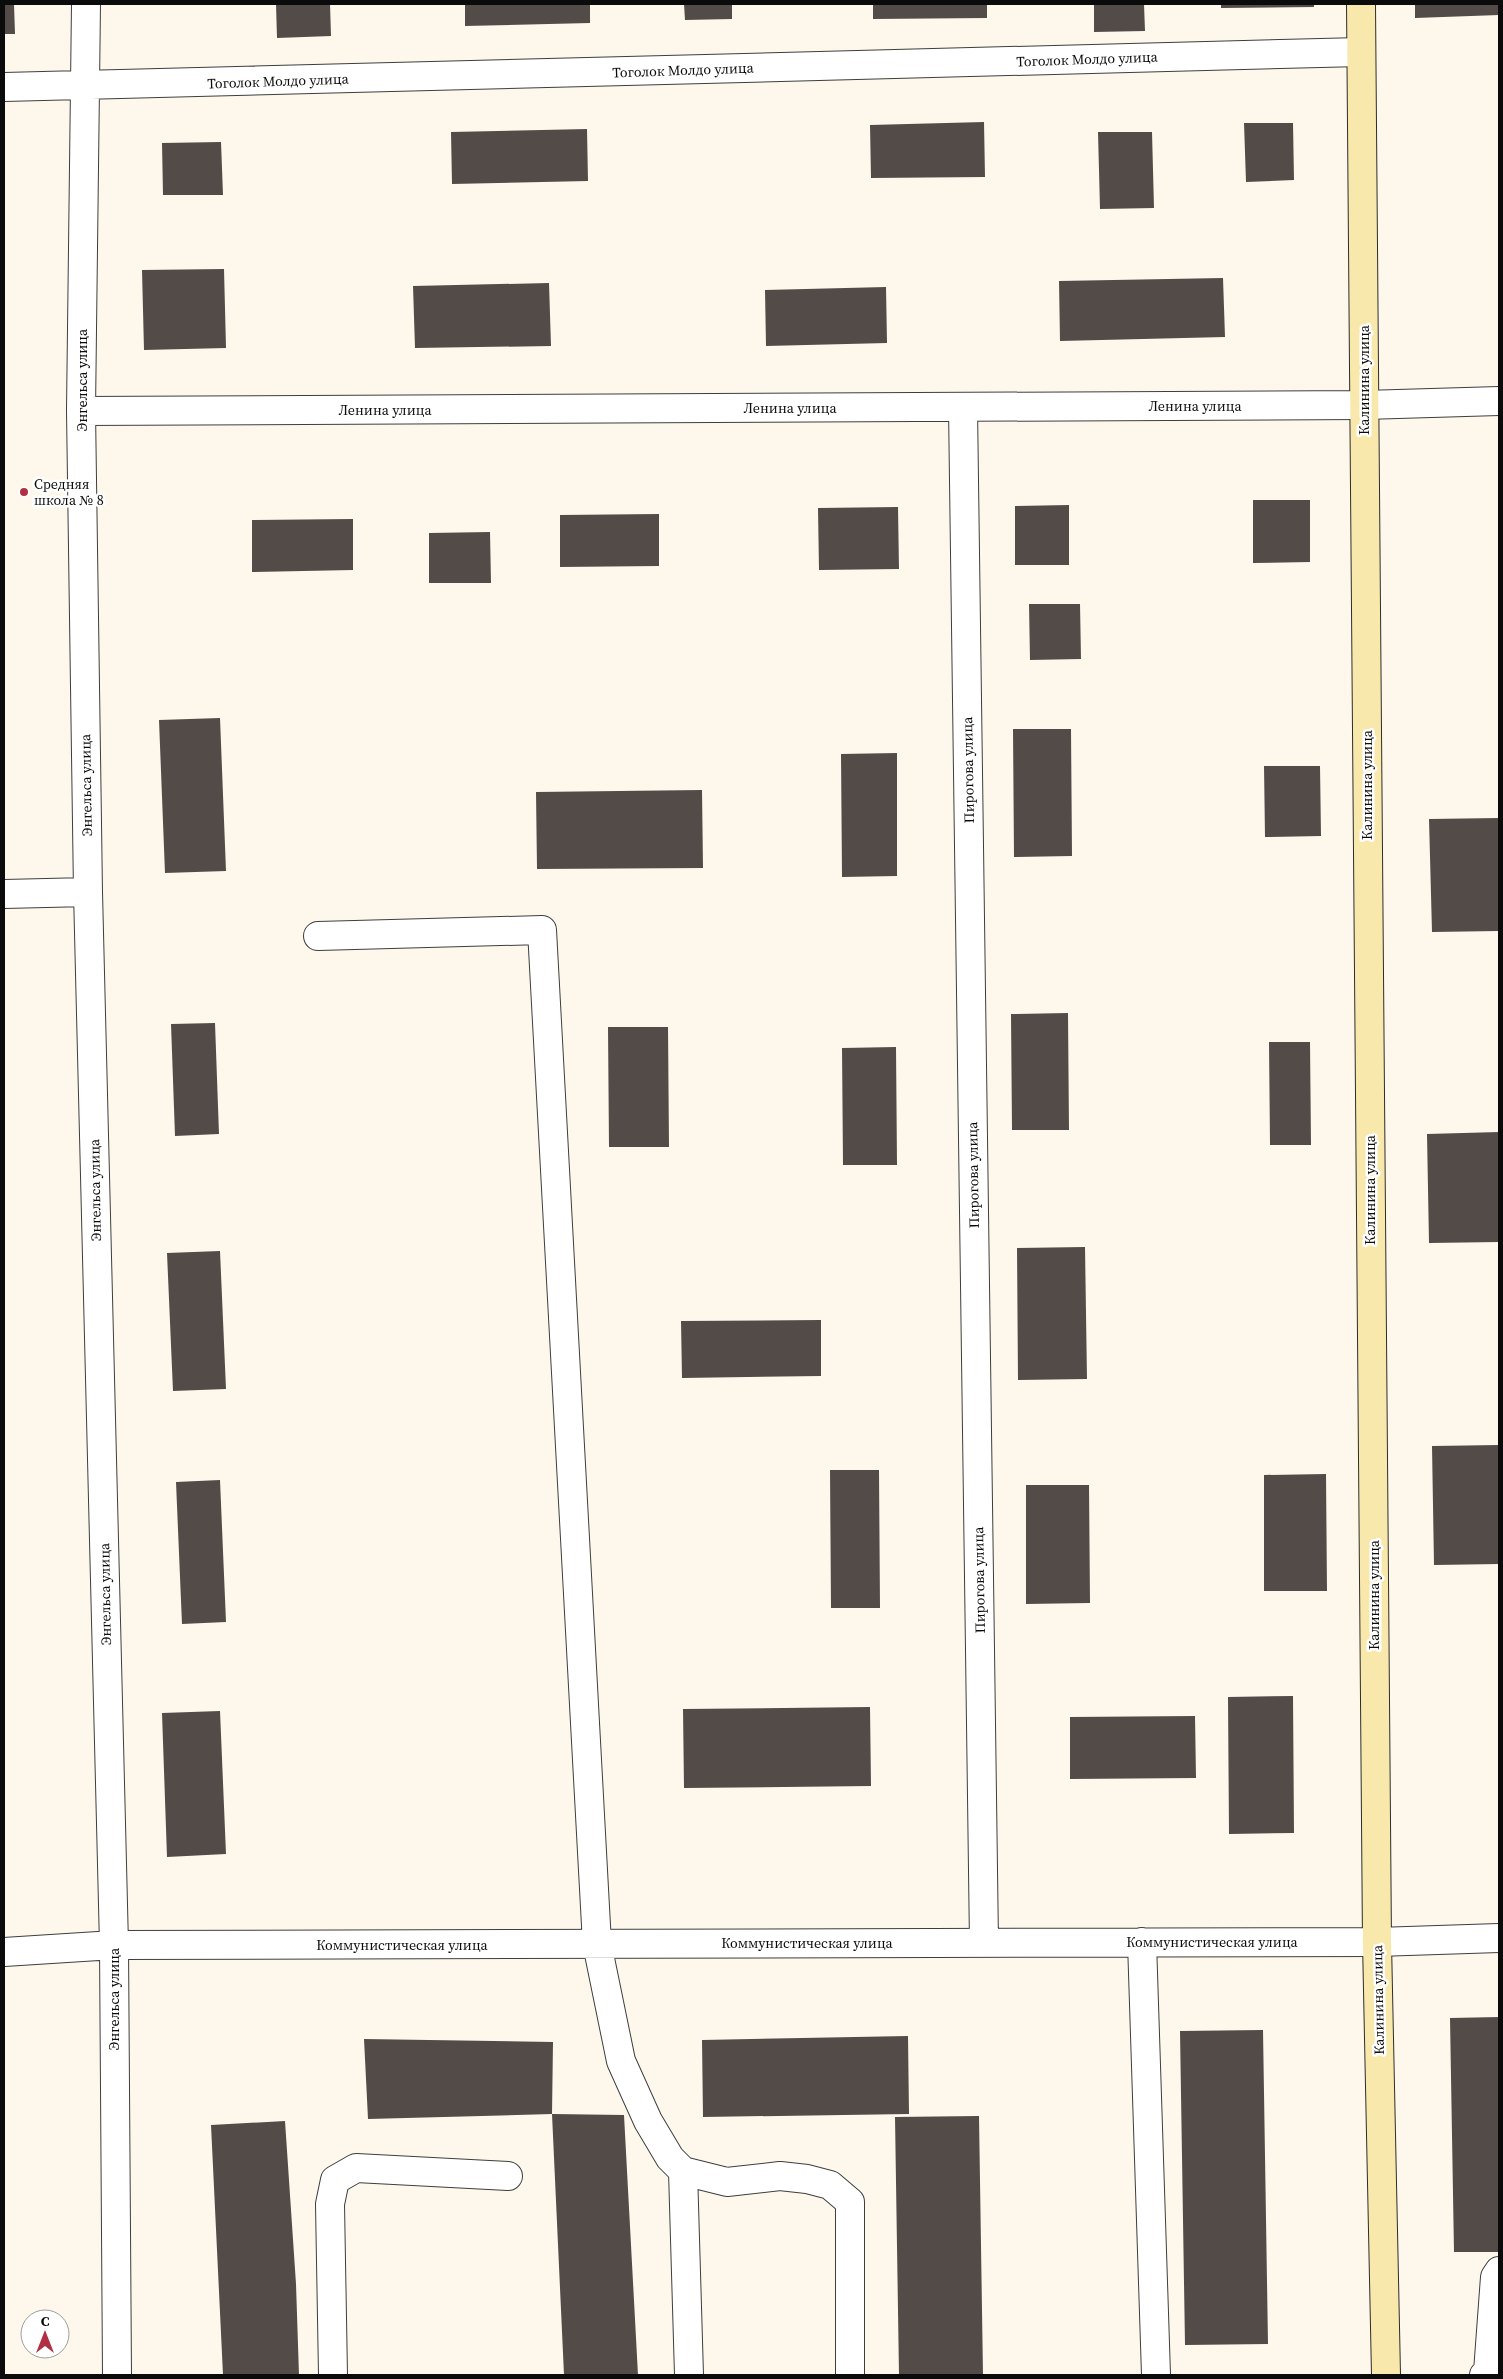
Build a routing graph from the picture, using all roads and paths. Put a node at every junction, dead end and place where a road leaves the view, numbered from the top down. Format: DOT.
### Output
graph roads {
  1 [pos="86,4"];
  2 [pos="1361,4"];
  3 [pos="1362,52"];
  4 [pos="86,86"];
  5 [pos="4,87"];
  6 [pos="1499,402"];
  7 [pos="1364,405"];
  8 [pos="963,407"];
  9 [pos="81,411"];
  10 [pos="88,892"];
  11 [pos="4,894"];
  12 [pos="318,936"];
  13 [pos="1499,1938"];
  14 [pos="1142,1942"];
  15 [pos="1377,1942"];
  16 [pos="984,1943"];
  17 [pos="597,1944"];
  18 [pos="114,1946"];
  19 [pos="4,1952"];
  20 [pos="683,2171"];
  21 [pos="508,2176"];
  22 [pos="1499,2271"];
  23 [pos="117,2375"];
  24 [pos="333,2375"];
  25 [pos="689,2375"];
  26 [pos="850,2375"];
  27 [pos="1156,2375"];
  28 [pos="1386,2375"];
  29 [pos="1484,2375"];
  1 -- 4 [label="street, Энгельса улица"];
  2 -- 3 [label="street, Калинина улица"];
  3 -- 4 [label="street, Тоголок Молдо улица"];
  3 -- 7 [label="street, Калинина улица"];
  4 -- 5 [label="street, Тоголок Молдо улица"];
  4 -- 9 [label="street, Энгельса улица"];
  6 -- 7 [label="street, Ленина улица"];
  7 -- 8 [label="street, Ленина улица"];
  7 -- 15 [label="street, Калинина улица"];
  8 -- 9 [label="street, Ленина улица"];
  8 -- 16 [label="street, Пирогова улица"];
  9 -- 10 [label="street, Энгельса улица"];
  10 -- 11 [label="street"];
  10 -- 18 [label="street, Энгельса улица"];
  12 -- 17 [label="street"];
  13 -- 15 [label="street, Коммунистическая улица"];
  14 -- 15 [label="street, Коммунистическая улица"];
  14 -- 16 [label="street, Коммунистическая улица"];
  14 -- 27 [label="street"];
  15 -- 28 [label="street, Калинина улица"];
  16 -- 17 [label="street, Коммунистическая улица"];
  17 -- 18 [label="street, Коммунистическая улица"];
  17 -- 20 [label="street"];
  18 -- 19 [label="street, Коммунистическая улица"];
  18 -- 23 [label="street, Энгельса улица"];
  20 -- 25 [label="street"];
  20 -- 26 [label="street"];
  21 -- 24 [label="street"];
  22 -- 29 [label="street"];
}
